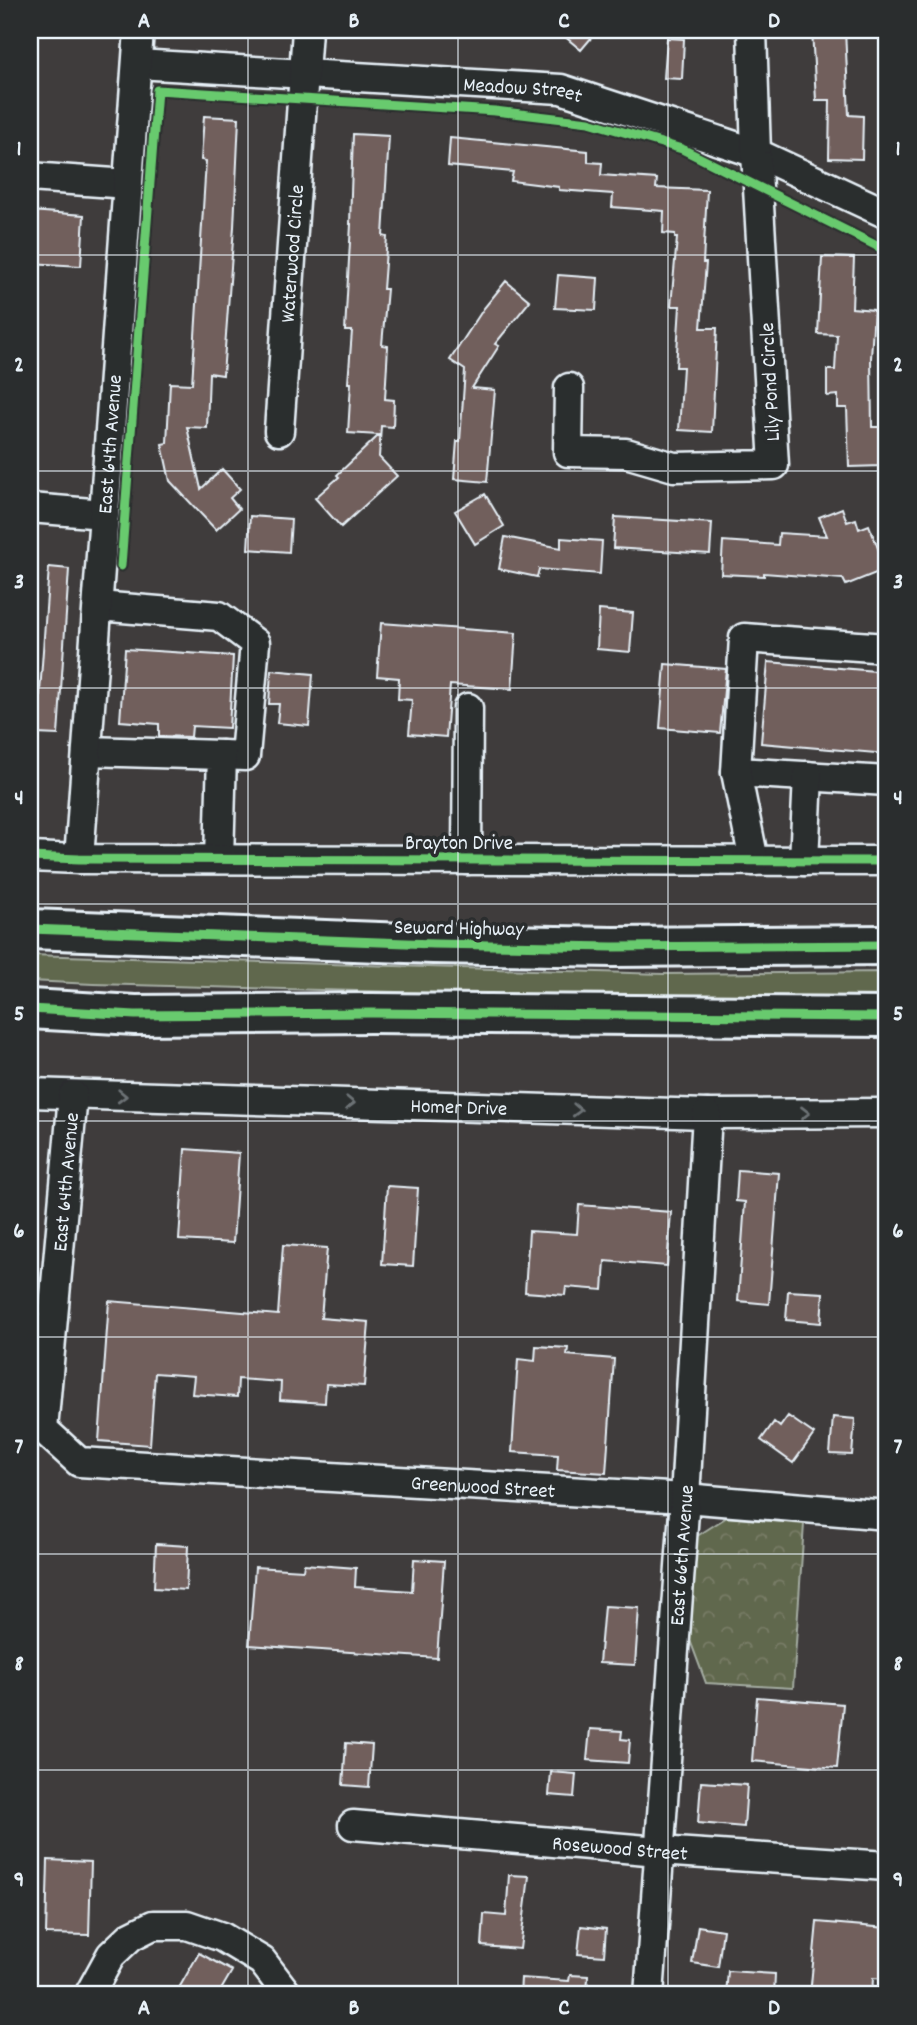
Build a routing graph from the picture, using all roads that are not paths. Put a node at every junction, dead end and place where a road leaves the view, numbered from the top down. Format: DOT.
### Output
graph roads {
  1 [pos="139,30"];
  2 [pos="307,30"];
  3 [pos="752,30"];
  4 [pos="137,64"];
  5 [pos="303,74"];
  6 [pos="756,153"];
  7 [pos="30,177"];
  8 [pos="128,184"];
  9 [pos="887,214"];
  10 [pos="569,388"];
  11 [pos="279,431"];
  12 [pos="30,508"];
  13 [pos="104,514"];
  14 [pos="98,606"];
  15 [pos="887,648"];
  16 [pos="468,708"];
  17 [pos="88,751"];
  18 [pos="222,755"];
  19 [pos="736,772"];
  20 [pos="808,776"];
  21 [pos="887,781"];
  22 [pos="30,857"];
  23 [pos="79,859"];
  24 [pos="219,859"];
  25 [pos="467,860"];
  26 [pos="754,861"];
  27 [pos="804,861"];
  28 [pos="887,861"];
  29 [pos="30,902"];
  30 [pos="30,929"];
  31 [pos="433,944"];
  32 [pos="887,945"];
  33 [pos="30,1009"];
  34 [pos="135,1015"];
  35 [pos="887,1017"];
  36 [pos="30,1022"];
  37 [pos="30,1093"];
  38 [pos="73,1095"];
  39 [pos="887,1113"];
  40 [pos="707,1114"];
  41 [pos="79,1462"];
  42 [pos="685,1498"];
  43 [pos="887,1515"];
  44 [pos="352,1825"];
  45 [pos="659,1851"];
  46 [pos="887,1866"];
  47 [pos="89,1995"];
  48 [pos="288,1995"];
  49 [pos="649,1995"];
  1 -- 4 [label="street, East 64th Avenue"];
  2 -- 5 [label="street, Waterwood Circle"];
  3 -- 6 [label="street"];
  4 -- 5 [label="street, Meadow Street"];
  4 -- 8 [label="street, East 64th Avenue"];
  5 -- 6 [label="street, Meadow Street"];
  5 -- 11 [label="street, Waterwood Circle"];
  6 -- 9 [label="street, Meadow Street"];
  6 -- 10 [label="street, Lily Pond Circle"];
  7 -- 8 [label="street"];
  8 -- 13 [label="street, East 64th Avenue"];
  12 -- 13 [label="street"];
  13 -- 14 [label="street, East 64th Avenue"];
  14 -- 17 [label="street, East 64th Avenue"];
  14 -- 18 [label="street"];
  15 -- 19 [label="street"];
  16 -- 25 [label="street"];
  17 -- 18 [label="street"];
  17 -- 23 [label="street, East 64th Avenue"];
  18 -- 24 [label="street"];
  19 -- 20 [label="street"];
  19 -- 26 [label="street"];
  20 -- 21 [label="street"];
  20 -- 27 [label="street"];
  22 -- 23 [label="street, Brayton Drive"];
  23 -- 24 [label="street, Brayton Drive"];
  24 -- 25 [label="street, Brayton Drive"];
  25 -- 26 [label="street, Brayton Drive"];
  26 -- 27 [label="street, Brayton Drive"];
  27 -- 28 [label="street, Brayton Drive"];
  29 -- 31 [label="highway"];
  30 -- 31 [label="highway, Seward Highway"];
  31 -- 32 [label="highway, Seward Highway"];
  33 -- 34 [label="highway"];
  34 -- 35 [label="highway"];
  34 -- 36 [label="highway"];
  37 -- 38 [label="street, Homer Drive"];
  38 -- 40 [label="street, Homer Drive, one-way"];
  38 -- 41 [label="street, East 64th Avenue"];
  40 -- 39 [label="street, Homer Drive, one-way"];
  40 -- 42 [label="street, East 66th Avenue"];
  41 -- 42 [label="street, Greenwood Street"];
  42 -- 43 [label="street, Greenwood Street"];
  42 -- 45 [label="street, East 66th Avenue"];
  44 -- 45 [label="street, Rosewood Street"];
  45 -- 46 [label="street, Rosewood Street"];
  45 -- 49 [label="street, East 66th Avenue"];
  47 -- 48 [label="street"];
}
